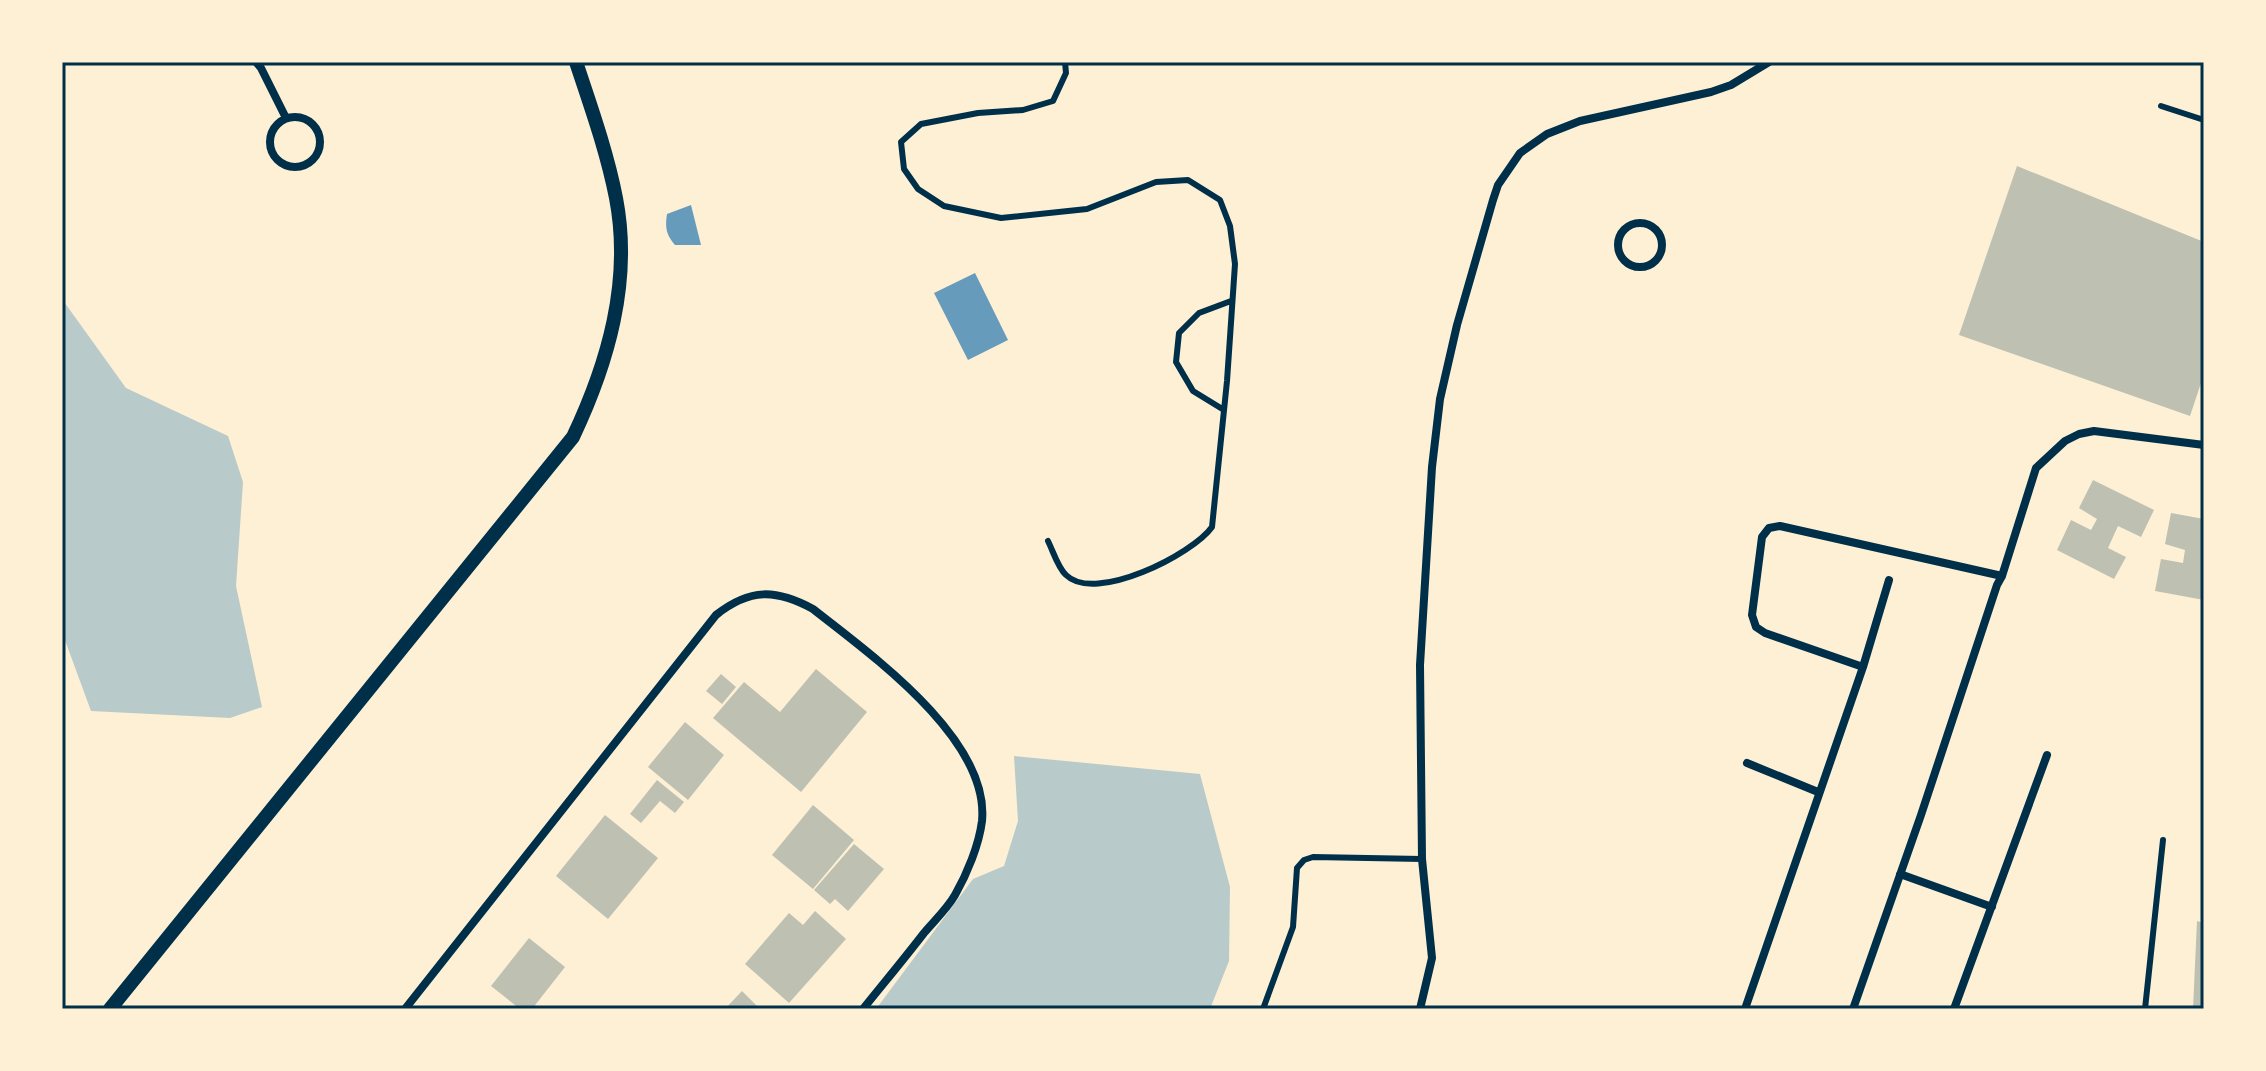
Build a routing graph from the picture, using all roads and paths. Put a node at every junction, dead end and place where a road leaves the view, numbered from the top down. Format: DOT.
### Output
graph roads {
  1 [pos="256,62"];
  2 [pos="576,62"];
  3 [pos="1065,62"];
  4 [pos="1769,62"];
  5 [pos="2161,106"];
  6 [pos="286,118"];
  7 [pos="2204,120"];
  8 [pos="1646,223"];
  9 [pos="1231,301"];
  10 [pos="1224,410"];
  11 [pos="2204,445"];
  12 [pos="1048,541"];
  13 [pos="2002,576"];
  14 [pos="1889,580"];
  15 [pos="1863,667"];
  16 [pos="2047,755"];
  17 [pos="1747,763"];
  18 [pos="1818,792"];
  19 [pos="2163,840"];
  20 [pos="1422,859"];
  21 [pos="1900,874"];
  22 [pos="1992,907"];
  23 [pos="1746,1006"];
  24 [pos="110,1009"];
  25 [pos="405,1009"];
  26 [pos="863,1009"];
  27 [pos="1263,1009"];
  28 [pos="1420,1009"];
  29 [pos="1853,1009"];
  30 [pos="1954,1009"];
  31 [pos="2145,1009"];
  1 -- 6 [label="street"];
  2 -- 24 [label="street"];
  3 -- 9 [label="lane"];
  4 -- 20 [label="street"];
  5 -- 7 [label="lane"];
  6 -- 6 [label="street"];
  8 -- 8 [label="street"];
  9 -- 10 [label="lane"];
  9 -- 10 [label="lane"];
  10 -- 12 [label="lane"];
  11 -- 13 [label="street"];
  13 -- 15 [label="street"];
  13 -- 21 [label="street"];
  14 -- 15 [label="street"];
  15 -- 18 [label="street"];
  16 -- 22 [label="street"];
  17 -- 18 [label="street"];
  18 -- 23 [label="street"];
  19 -- 31 [label="lane"];
  20 -- 27 [label="lane"];
  20 -- 28 [label="street"];
  21 -- 22 [label="street"];
  21 -- 29 [label="street"];
  22 -- 30 [label="street"];
  25 -- 26 [label="street"];
}
